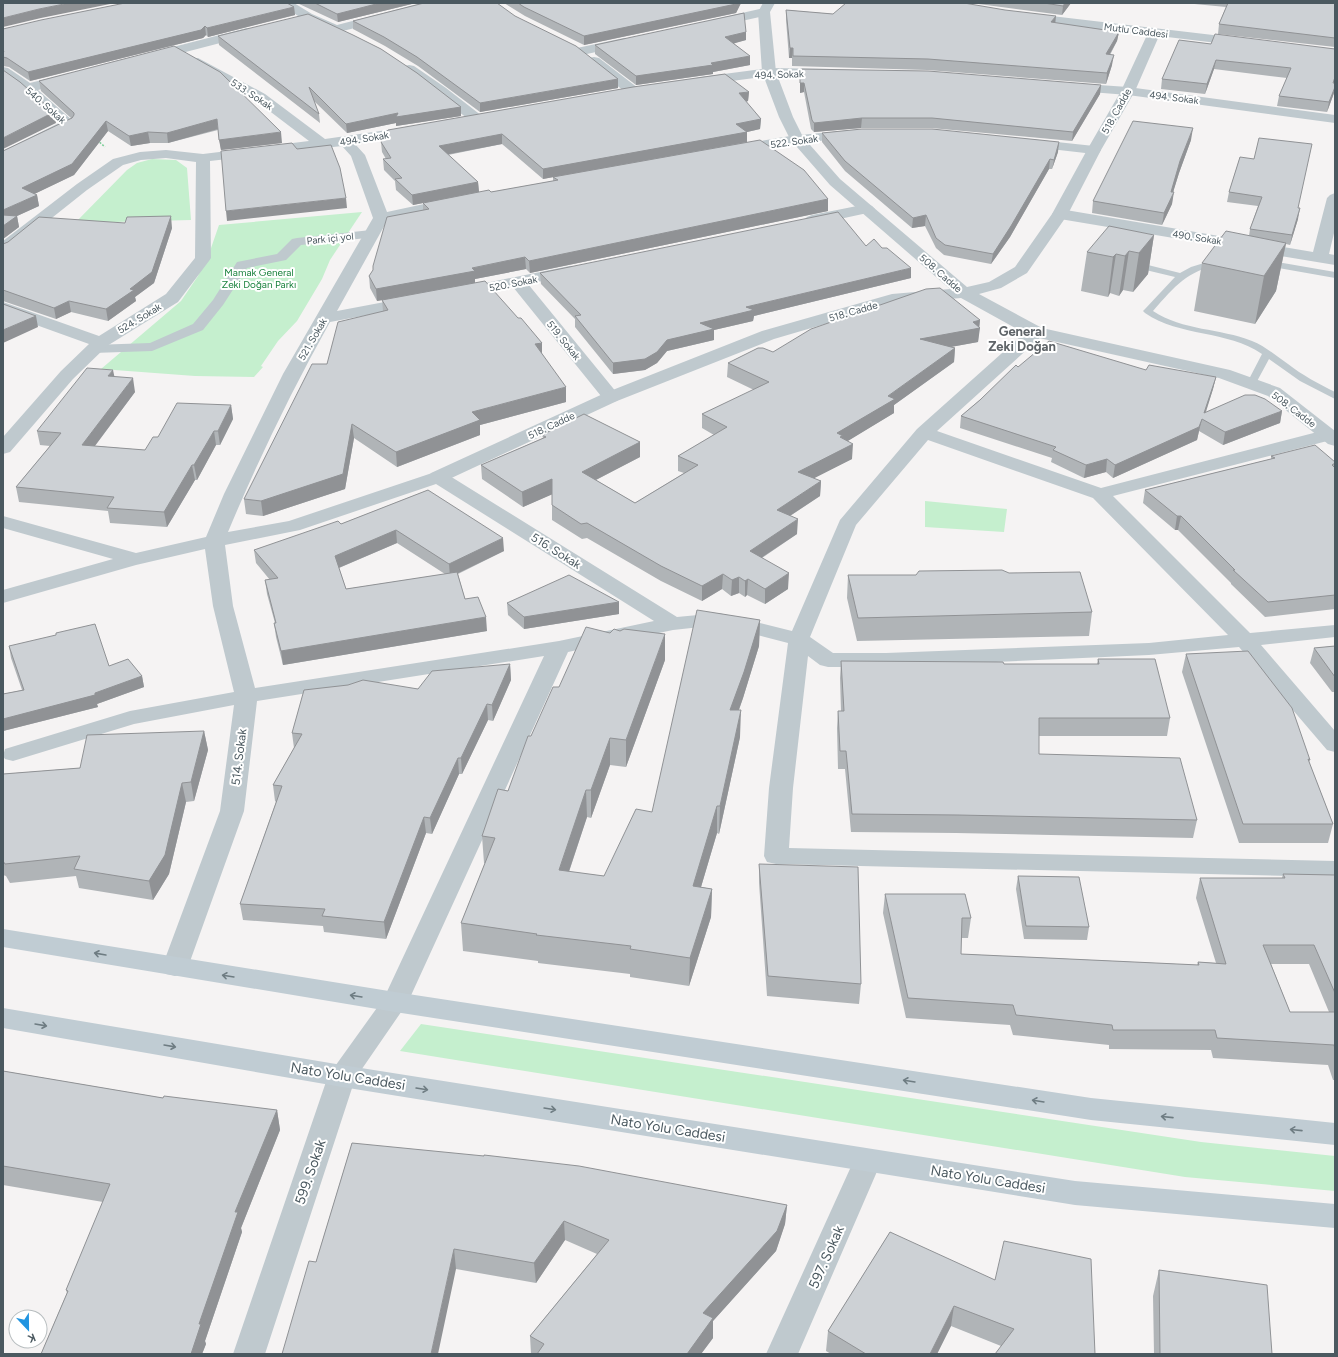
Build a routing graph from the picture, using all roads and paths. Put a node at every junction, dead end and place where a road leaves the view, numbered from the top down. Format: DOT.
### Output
graph roads {
  1 [pos="285,3"];
  2 [pos="437,3"];
  3 [pos="767,8"];
  4 [pos="1012,15"];
  5 [pos="308,16"];
  6 [pos="293,20"];
  7 [pos="704,25"];
  8 [pos="262,28"];
  9 [pos="335,29"];
  10 [pos="1154,33"];
  11 [pos="353,37"];
  12 [pos="635,40"];
  13 [pos="568,44"];
  14 [pos="1254,44"];
  15 [pos="178,50"];
  16 [pos="582,51"];
  17 [pos="140,59"];
  18 [pos="398,62"];
  19 [pos="3,71"];
  20 [pos="769,72"];
  21 [pos="840,73"];
  22 [pos="80,75"];
  23 [pos="686,84"];
  24 [pos="1058,86"];
  25 [pos="28,88"];
  26 [pos="648,89"];
  27 [pos="633,91"];
  28 [pos="1128,91"];
  29 [pos="617,94"];
  30 [pos="493,116"];
  31 [pos="1335,118"];
  32 [pos="477,119"];
  33 [pos="462,122"];
  34 [pos="68,124"];
  35 [pos="424,128"];
  36 [pos="869,133"];
  37 [pos="797,139"];
  38 [pos="345,141"];
  39 [pos="1016,142"];
  40 [pos="322,144"];
  41 [pos="1094,150"];
  42 [pos="720,152"];
  43 [pos="3,157"];
  44 [pos="203,158"];
  45 [pos="118,162"];
  46 [pos="1335,198"];
  47 [pos="465,201"];
  48 [pos="867,209"];
  49 [pos="1060,214"];
  50 [pos="381,218"];
  51 [pos="797,223"];
  52 [pos="371,234"];
  53 [pos="3,249"];
  54 [pos="1327,258"];
  55 [pos="1229,260"];
  56 [pos="1121,261"];
  57 [pos="1258,262"];
  58 [pos="587,268"];
  59 [pos="1335,275"];
  60 [pos="1180,276"];
  61 [pos="517,282"];
  62 [pos="964,293"];
  63 [pos="447,295"];
  64 [pos="424,300"];
  65 [pos="3,307"];
  66 [pos="323,318"];
  67 [pos="1036,332"];
  68 [pos="97,346"];
  69 [pos="1267,354"];
  70 [pos="1252,383"];
  71 [pos="1335,396"];
  72 [pos="611,397"];
  73 [pos="924,433"];
  74 [pos="1332,438"];
  75 [pos="3,448"];
  76 [pos="438,477"];
  77 [pos="1100,494"];
  78 [pos="3,522"];
  79 [pos="214,541"];
  80 [pos="136,559"];
  81 [pos="3,597"];
  82 [pos="673,624"];
  83 [pos="1335,631"];
  84 [pos="799,639"];
  85 [pos="1246,641"];
  86 [pos="559,647"];
  87 [pos="246,696"];
  88 [pos="1335,745"];
  89 [pos="8,756"];
  90 [pos="1335,869"];
  91 [pos="3,938"];
  92 [pos="176,967"];
  93 [pos="395,1002"];
  94 [pos="3,1018"];
  95 [pos="342,1076"];
  96 [pos="1335,1134"];
  97 [pos="868,1160"];
  98 [pos="1335,1216"];
  99 [pos="791,1350"];
  100 [pos="249,1354"];
  1 -- 5 [label="street"];
  2 -- 9 [label="street"];
  3 -- 7 [label="street"];
  3 -- 20 [label="street, 508. Cadde"];
  4 -- 10 [label="street, Mutlu Caddesi"];
  5 -- 6 [label="street"];
  5 -- 9 [label="street"];
  8 -- 15 [label="street"];
  9 -- 11 [label="street"];
  10 -- 14 [label="street, Mutlu Caddesi"];
  10 -- 28 [label="street, 518. Cadde"];
  12 -- 16 [label="street"];
  13 -- 16 [label="street"];
  15 -- 17 [label="street"];
  15 -- 40 [label="street, 533. Sokak"];
  16 -- 27 [label="street"];
  18 -- 32 [label="street"];
  19 -- 25 [label="street, 540. Sokak"];
  20 -- 21 [label="street, 494. Sokak"];
  20 -- 23 [label="street, 494. Sokak"];
  20 -- 37 [label="street, 508. Cadde"];
  22 -- 25 [label="street"];
  24 -- 28 [label="street, 494. Sokak"];
  25 -- 34 [label="street, 540. Sokak"];
  26 -- 27 [label="street"];
  27 -- 29 [label="street"];
  28 -- 31 [label="street, 494. Sokak"];
  28 -- 41 [label="street, 518. Cadde"];
  30 -- 32 [label="street"];
  32 -- 33 [label="street"];
  34 -- 43 [label="street"];
  34 -- 45 [label="path"];
  35 -- 38 [label="street, 494. Sokak"];
  36 -- 37 [label="street, 522. Sokak"];
  37 -- 42 [label="street, 522. Sokak"];
  37 -- 48 [label="street, 508. Cadde"];
  38 -- 40 [label="street, 494. Sokak"];
  38 -- 50 [label="street"];
  39 -- 41 [label="street"];
  40 -- 44 [label="street, 494. Sokak"];
  41 -- 49 [label="street, 518. Cadde"];
  44 -- 45 [label="street, 494. Sokak"];
  44 -- 68 [label="street, 524. Sokak"];
  45 -- 53 [label="street, 494. Sokak"];
  46 -- 54 [label="street"];
  47 -- 50 [label="street"];
  48 -- 51 [label="street"];
  48 -- 62 [label="street, 508. Cadde"];
  49 -- 54 [label="street, 490. Sokak"];
  49 -- 62 [label="street, 518. Cadde"];
  50 -- 52 [label="street, 521. Sokak"];
  52 -- 66 [label="street, 521. Sokak"];
  52 -- 68 [label="street, Park içi yol"];
  55 -- 60 [label="lane"];
  56 -- 60 [label="lane"];
  57 -- 59 [label="lane"];
  58 -- 61 [label="street, 520. Sokak"];
  60 -- 69 [label="lane"];
  61 -- 63 [label="street, 520. Sokak"];
  61 -- 72 [label="street, 519. Sokak"];
  62 -- 67 [label="street, 508. Cadde"];
  62 -- 72 [label="street, 518. Cadde"];
  64 -- 66 [label="street"];
  65 -- 68 [label="street"];
  66 -- 79 [label="street, 521. Sokak"];
  67 -- 70 [label="street, 508. Cadde"];
  67 -- 73 [label="street"];
  68 -- 75 [label="street, 524. Sokak"];
  69 -- 70 [label="lane"];
  69 -- 71 [label="lane"];
  70 -- 74 [label="street, 508. Cadde"];
  72 -- 76 [label="street, 518. Cadde"];
  73 -- 77 [label="street"];
  73 -- 84 [label="street"];
  74 -- 77 [label="street"];
  76 -- 79 [label="street, 518. Cadde"];
  76 -- 82 [label="street, 516. Sokak"];
  77 -- 85 [label="street"];
  78 -- 80 [label="street"];
  79 -- 80 [label="street, 518. Cadde"];
  79 -- 87 [label="street, 514. Sokak"];
  80 -- 81 [label="street, 518. Cadde"];
  82 -- 84 [label="street"];
  82 -- 86 [label="street"];
  83 -- 85 [label="street"];
  84 -- 85 [label="street"];
  84 -- 90 [label="street"];
  85 -- 88 [label="street"];
  86 -- 87 [label="street"];
  86 -- 93 [label="street, 599. Sokak"];
  87 -- 89 [label="street"];
  87 -- 92 [label="street, 514. Sokak"];
  92 -- 91 [label="main road, one-way"];
  93 -- 92 [label="main road, one-way"];
  93 -- 95 [label="street, 599. Sokak"];
  96 -- 93 [label="main road, one-way"];
  94 -- 95 [label="main road, Nato Yolu Caddesi, one-way"];
  95 -- 97 [label="main road, Nato Yolu Caddesi, one-way"];
  95 -- 100 [label="street, 599. Sokak"];
  97 -- 98 [label="main road, Nato Yolu Caddesi"];
  97 -- 99 [label="street, 597. Sokak"];
}
